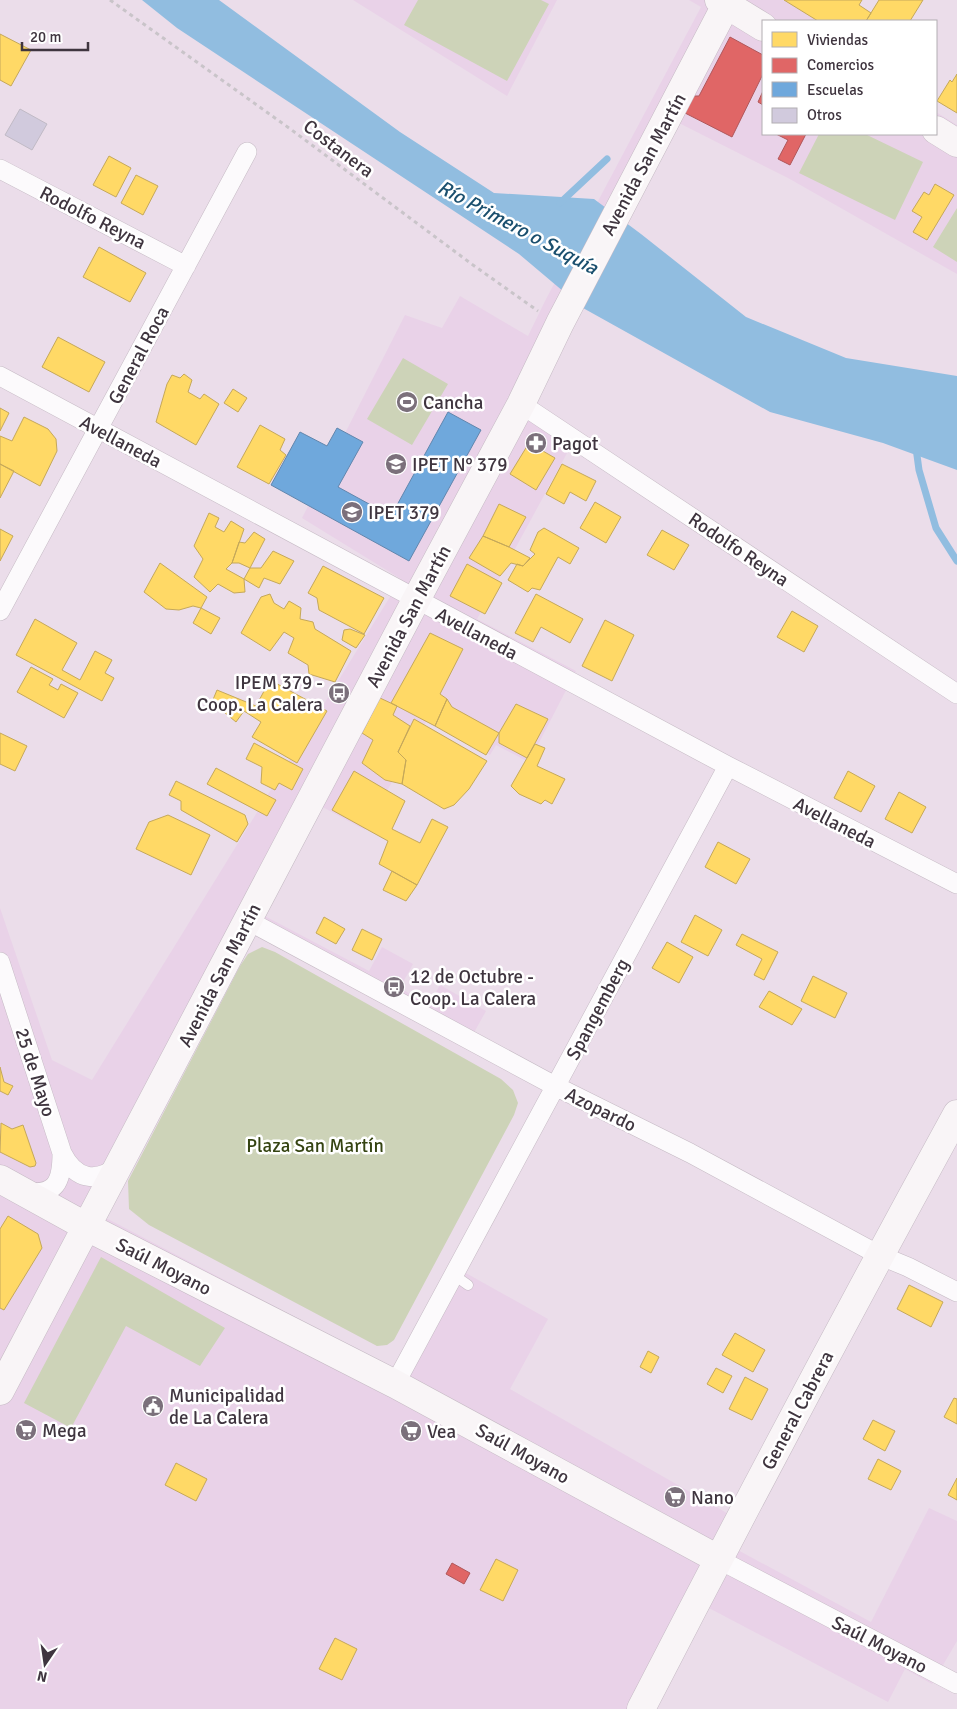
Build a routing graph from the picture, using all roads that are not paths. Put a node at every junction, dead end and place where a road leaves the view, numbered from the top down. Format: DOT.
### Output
graph roads {
  1 [pos="726,1"];
  2 [pos="762,26"];
  3 [pos="937,131"];
  4 [pos="957,143"];
  5 [pos="247,152"];
  6 [pos="0,169"];
  7 [pos="186,266"];
  8 [pos="0,376"];
  9 [pos="521,404"];
  10 [pos="99,429"];
  11 [pos="416,600"];
  12 [pos="0,611"];
  13 [pos="957,694"];
  14 [pos="728,766"];
  15 [pos="957,884"];
  16 [pos="247,920"];
  17 [pos="0,962"];
  18 [pos="555,1086"];
  19 [pos="957,1114"];
  20 [pos="62,1153"];
  21 [pos="121,1164"];
  22 [pos="0,1179"];
  23 [pos="25,1192"];
  24 [pos="87,1227"];
  25 [pos="880,1255"];
  26 [pos="957,1292"];
  27 [pos="395,1384"];
  28 [pos="0,1391"];
  29 [pos="718,1560"];
  30 [pos="957,1684"];
  31 [pos="641,1709"];
  1 -- 2 [label="street"];
  1 -- 9 [label="street, Avenida San Martín"];
  3 -- 4 [label="street"];
  5 -- 7 [label="street, General Roca"];
  6 -- 7 [label="street, Rodolfo Reyna"];
  7 -- 10 [label="street, General Roca"];
  8 -- 10 [label="street, Avellaneda"];
  9 -- 11 [label="street, Avenida San Martín"];
  9 -- 13 [label="street, Rodolfo Reyna"];
  10 -- 11 [label="street, Avellaneda"];
  10 -- 12 [label="street, General Roca"];
  11 -- 14 [label="street, Avellaneda"];
  11 -- 16 [label="street, Avenida San Martín"];
  14 -- 15 [label="street, Avellaneda"];
  14 -- 18 [label="street, Spangemberg"];
  16 -- 18 [label="street, Azopardo"];
  16 -- 21 [label="street, Avenida San Martín"];
  17 -- 20 [label="street, 25 de Mayo"];
  18 -- 25 [label="street, Azopardo"];
  18 -- 27 [label="street, Spangemberg"];
  19 -- 25 [label="street, General Cabrera"];
  20 -- 21 [label="street, 25 de Mayo"];
  20 -- 23 [label="street, 25 de Mayo"];
  21 -- 24 [label="street, Avenida San Martín"];
  22 -- 23 [label="street, Saúl Moyano"];
  23 -- 24 [label="street, Saúl Moyano"];
  24 -- 27 [label="street, Saúl Moyano"];
  24 -- 28 [label="street, Avenida San Martín"];
  25 -- 26 [label="street, Azopardo"];
  25 -- 29 [label="street, General Cabrera"];
  27 -- 29 [label="street, Saúl Moyano"];
  29 -- 30 [label="street, Saúl Moyano"];
  29 -- 31 [label="street, General Cabrera"];
}
